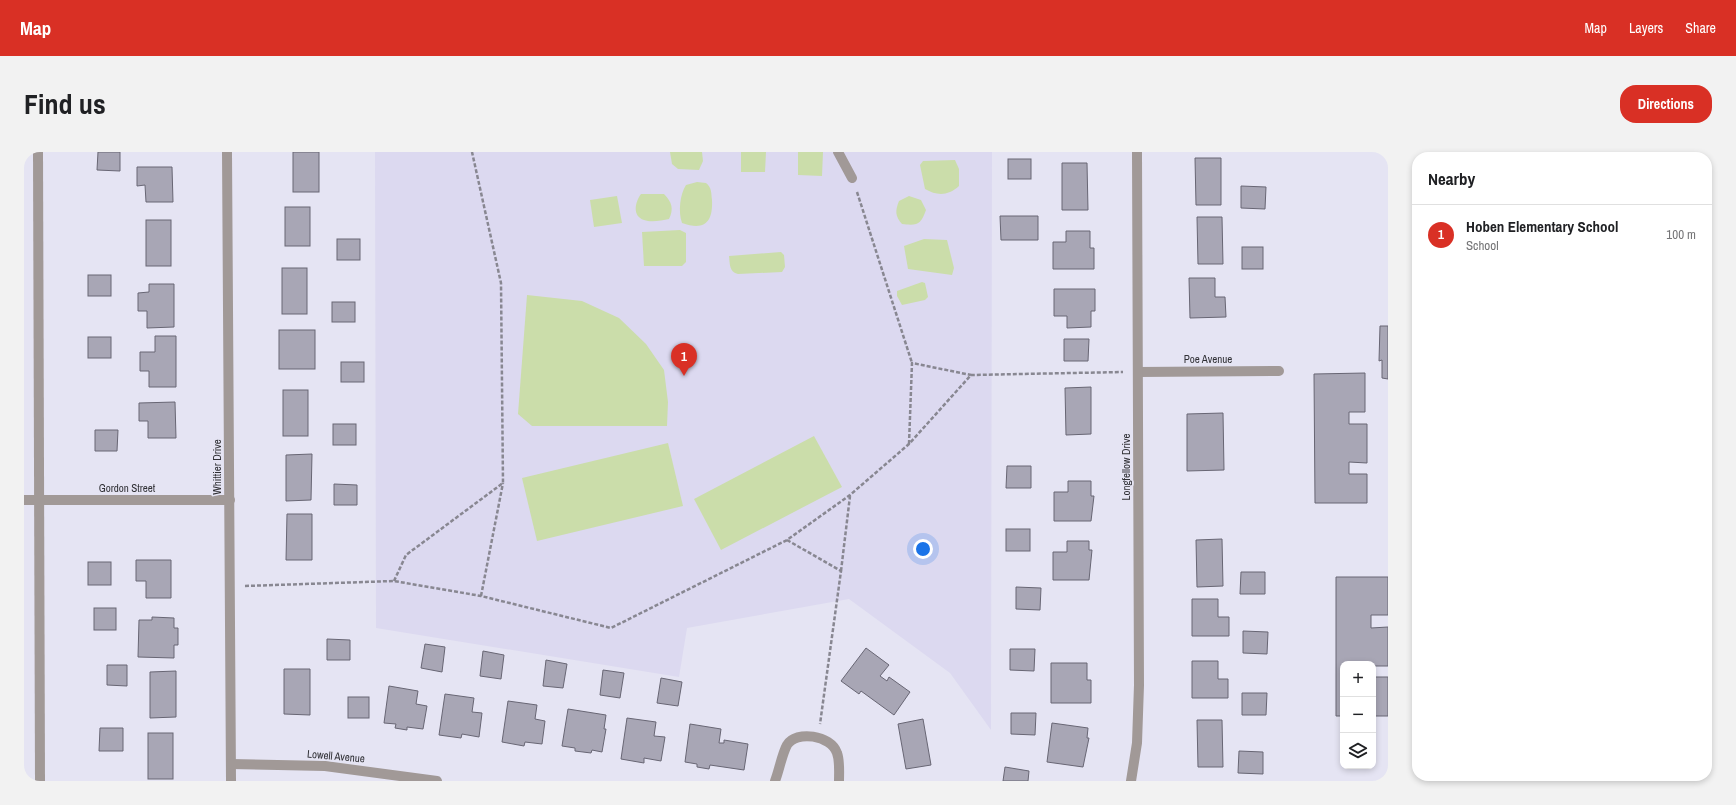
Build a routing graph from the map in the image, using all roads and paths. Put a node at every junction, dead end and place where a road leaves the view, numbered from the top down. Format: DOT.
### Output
graph roads {
  1 [pos="38,152"];
  2 [pos="227,152"];
  3 [pos="472,152"];
  4 [pos="838,152"];
  5 [pos="1137,152"];
  6 [pos="852,178"];
  7 [pos="912,363"];
  8 [pos="1279,371"];
  9 [pos="1138,372"];
  10 [pos="971,375"];
  11 [pos="909,444"];
  12 [pos="503,483"];
  13 [pos="850,495"];
  14 [pos="24,500"];
  15 [pos="39,500"];
  16 [pos="230,500"];
  17 [pos="787,540"];
  18 [pos="841,571"];
  19 [pos="394,581"];
  20 [pos="230,586"];
  21 [pos="480,596"];
  22 [pos="818,736"];
  23 [pos="231,764"];
  24 [pos="40,781"];
  25 [pos="231,781"];
  26 [pos="437,781"];
  27 [pos="775,781"];
  28 [pos="839,781"];
  29 [pos="1131,781"];
  1 -- 15 [label="street"];
  2 -- 16 [label="street, Whittier Drive"];
  3 -- 12 [label="path"];
  4 -- 6 [label="street"];
  5 -- 9 [label="street, Longfellow Drive"];
  6 -- 7 [label="path"];
  7 -- 10 [label="path"];
  7 -- 11 [label="path"];
  8 -- 9 [label="street, Poe Avenue"];
  9 -- 10 [label="path"];
  9 -- 29 [label="street, Longfellow Drive"];
  10 -- 11 [label="path"];
  11 -- 13 [label="path"];
  12 -- 19 [label="path"];
  12 -- 21 [label="path"];
  13 -- 17 [label="path"];
  13 -- 18 [label="path"];
  14 -- 15 [label="street, Gordon Street"];
  15 -- 16 [label="street, Gordon Street"];
  15 -- 24 [label="street"];
  16 -- 20 [label="street, Whittier Drive"];
  17 -- 18 [label="path"];
  17 -- 21 [label="path"];
  18 -- 22 [label="path"];
  19 -- 20 [label="path"];
  19 -- 21 [label="path"];
  20 -- 23 [label="street, Whittier Drive"];
  22 -- 27 [label="street"];
  22 -- 28 [label="street"];
  23 -- 25 [label="street, Whittier Drive"];
  23 -- 26 [label="street, Lowell Avenue"];
}
